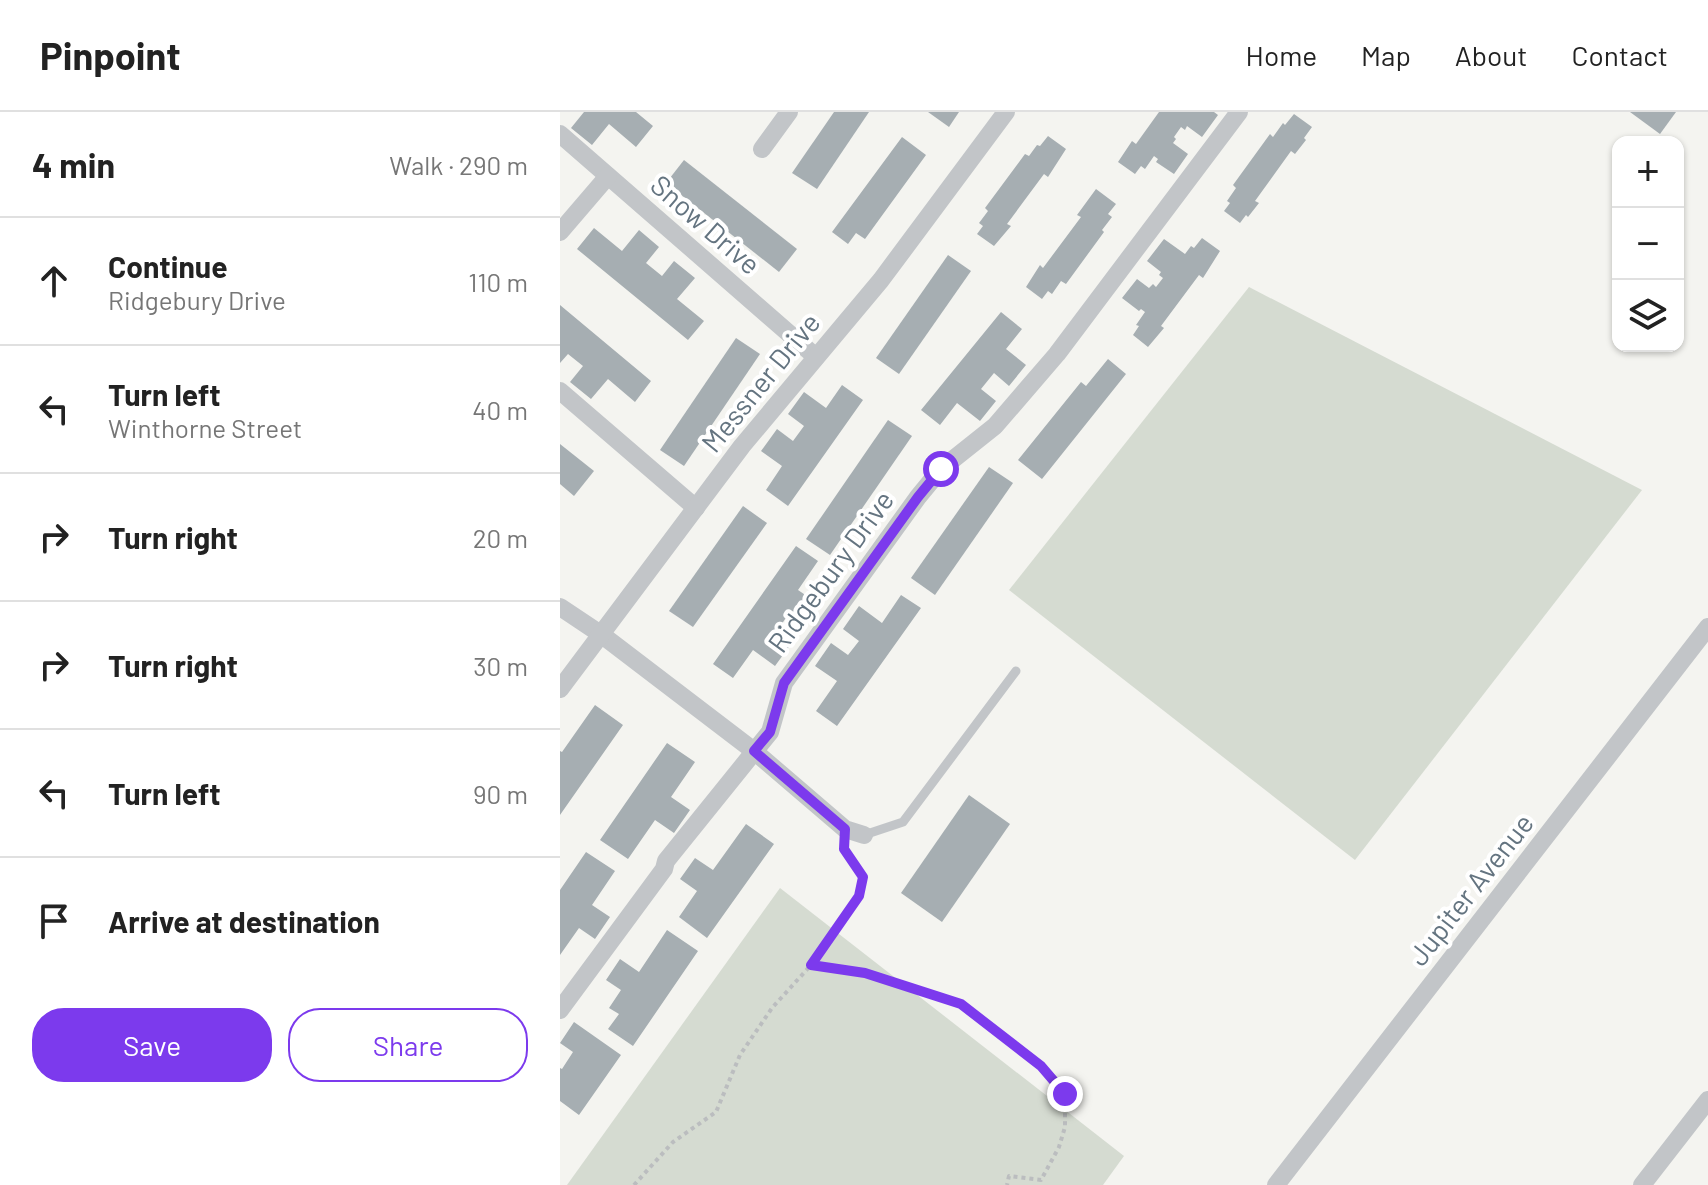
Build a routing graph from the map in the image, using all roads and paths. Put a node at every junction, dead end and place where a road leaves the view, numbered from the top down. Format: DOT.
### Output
graph roads {
  1 [pos="789,112"];
  2 [pos="1006,112"];
  3 [pos="1239,112"];
  4 [pos="560,134"];
  5 [pos="762,149"];
  6 [pos="608,176"];
  7 [pos="560,232"];
  8 [pos="816,357"];
  9 [pos="560,391"];
  10 [pos="696,508"];
  11 [pos="560,607"];
  12 [pos="1708,627"];
  13 [pos="602,635"];
  14 [pos="1016,671"];
  15 [pos="560,689"];
  16 [pos="754,751"];
  17 [pos="845,829"];
  18 [pos="864,835"];
  19 [pos="811,965"];
  20 [pos="560,1010"];
  21 [pos="1708,1100"];
  22 [pos="634,1185"];
  23 [pos="1007,1185"];
  24 [pos="1276,1185"];
  25 [pos="1642,1185"];
  1 -- 5 [label="street"];
  2 -- 8 [label="street, Messner Drive"];
  3 -- 16 [label="street, Ridgebury Drive"];
  4 -- 6 [label="street, Snow Drive"];
  6 -- 7 [label="street"];
  6 -- 8 [label="street, Snow Drive"];
  8 -- 10 [label="street, Messner Drive"];
  9 -- 10 [label="street"];
  10 -- 13 [label="street, Messner Drive"];
  11 -- 13 [label="street"];
  12 -- 24 [label="street, Jupiter Avenue"];
  13 -- 15 [label="street, Messner Drive"];
  13 -- 16 [label="street"];
  14 -- 18 [label="lane"];
  16 -- 17 [label="street"];
  16 -- 20 [label="street, Ridgebury Drive"];
  17 -- 18 [label="street"];
  17 -- 19 [label="path"];
  19 -- 22 [label="path"];
  19 -- 23 [label="path"];
  21 -- 25 [label="street"];
}
